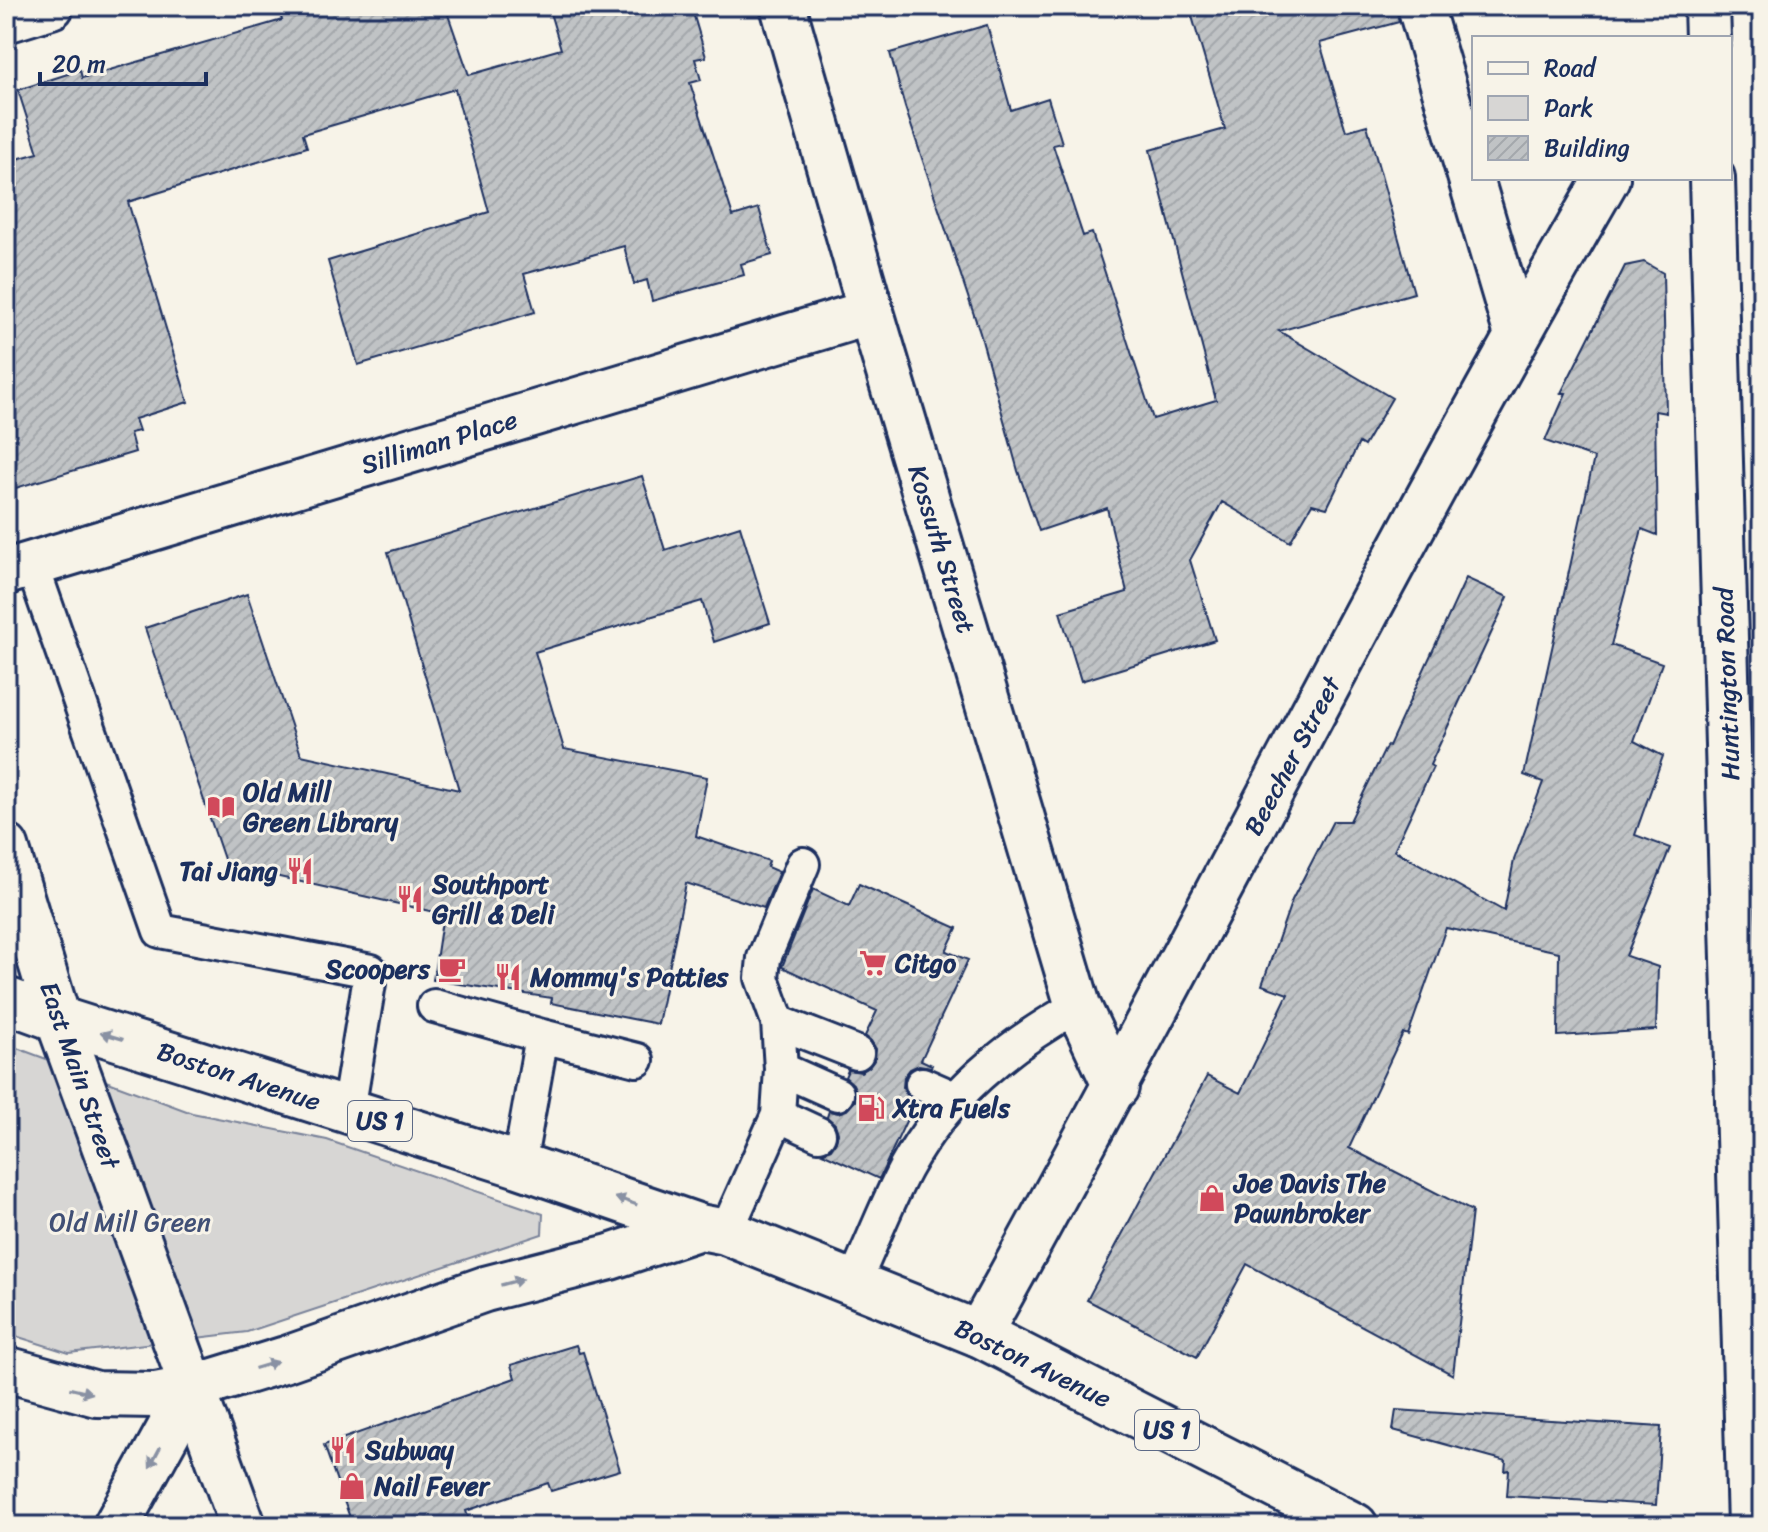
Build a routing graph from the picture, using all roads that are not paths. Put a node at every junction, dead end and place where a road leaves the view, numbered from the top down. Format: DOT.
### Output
graph roads {
  1 [pos="51,6"];
  2 [pos="783,6"];
  3 [pos="1420,6"];
  4 [pos="1707,6"];
  5 [pos="6,20"];
  6 [pos="1690,36"];
  7 [pos="1708,36"];
  8 [pos="1606,180"];
  9 [pos="1712,180"];
  10 [pos="871,312"];
  11 [pos="1517,335"];
  12 [pos="19,568"];
  13 [pos="6,847"];
  14 [pos="803,864"];
  15 [pos="6,1000"];
  16 [pos="434,1006"];
  17 [pos="1078,1006"];
  18 [pos="58,1019"];
  19 [pos="778,1022"];
  20 [pos="542,1036"];
  21 [pos="857,1053"];
  22 [pos="637,1060"];
  23 [pos="781,1069"];
  24 [pos="922,1084"];
  25 [pos="1116,1087"];
  26 [pos="837,1094"];
  27 [pos="954,1098"];
  28 [pos="348,1111"];
  29 [pos="778,1115"];
  30 [pos="819,1134"];
  31 [pos="519,1165"];
  32 [pos="713,1229"];
  33 [pos="854,1282"];
  34 [pos="979,1334"];
  35 [pos="6,1369"];
  36 [pos="192,1388"];
  37 [pos="116,1526"];
  38 [pos="243,1526"];
  39 [pos="1355,1526"];
  40 [pos="1750,1526"];
  1 -- 5 [label="main road"];
  2 -- 10 [label="main road, Kossuth Street"];
  3 -- 11 [label="main road"];
  4 -- 6 [label="main road"];
  4 -- 7 [label="main road"];
  8 -- 11 [label="main road, Beecher Street"];
  9 -- 40 [label="main road, Huntington Road"];
  10 -- 12 [label="main road, Silliman Place"];
  10 -- 17 [label="main road, Kossuth Street"];
  11 -- 25 [label="main road, Beecher Street"];
  12 -- 28 [label="lane"];
  13 -- 18 [label="main road, East Main Street"];
  14 -- 19 [label="lane"];
  15 -- 18 [label="main road, Boston Avenue / US 1"];
  16 -- 20 [label="lane"];
  17 -- 25 [label="main road, Kossuth Street"];
  17 -- 27 [label="lane"];
  28 -- 18 [label="main road, Boston Avenue / US 1, one-way"];
  18 -- 36 [label="main road, East Main Street"];
  19 -- 21 [label="lane"];
  19 -- 23 [label="lane"];
  20 -- 22 [label="lane"];
  20 -- 31 [label="lane"];
  23 -- 26 [label="lane"];
  23 -- 29 [label="lane"];
  24 -- 27 [label="lane"];
  25 -- 34 [label="main road, Beecher Street"];
  27 -- 33 [label="lane"];
  28 -- 31 [label="main road, Boston Avenue / US 1"];
  29 -- 30 [label="lane"];
  29 -- 32 [label="lane"];
  32 -- 31 [label="main road, Boston Avenue / US 1, one-way"];
  32 -- 33 [label="main road, Boston Avenue / US 1"];
  36 -- 32 [label="main road, one-way"];
  33 -- 34 [label="main road, Boston Avenue / US 1"];
  34 -- 39 [label="main road, Boston Avenue / US 1"];
  35 -- 36 [label="main road, one-way"];
  36 -- 37 [label="main road, one-way"];
  36 -- 38 [label="main road, East Main Street"];
}
